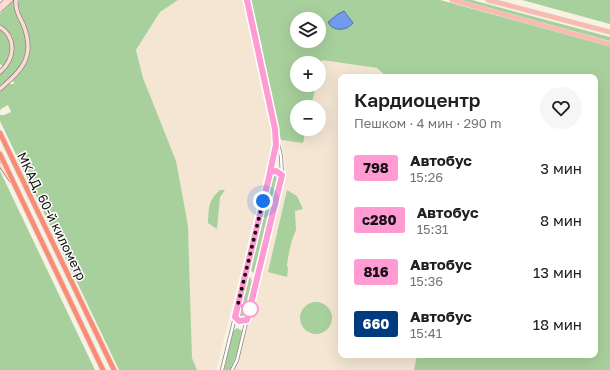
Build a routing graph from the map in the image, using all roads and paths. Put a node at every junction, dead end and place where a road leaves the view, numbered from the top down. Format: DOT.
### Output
graph roads {
  1 [pos="6,0"];
  2 [pos="11,0"];
  3 [pos="16,0"];
  4 [pos="247,0"];
  5 [pos="452,0"];
  6 [pos="488,0"];
  7 [pos="0,6"];
  8 [pos="0,10"];
  9 [pos="0,27"];
  10 [pos="610,32"];
  11 [pos="610,44"];
  12 [pos="0,72"];
  13 [pos="0,89"];
  14 [pos="275,129"];
  15 [pos="0,133"];
  16 [pos="0,154"];
  17 [pos="0,164"];
  18 [pos="16,188"];
  19 [pos="103,370"];
  20 [pos="114,370"];
  21 [pos="222,370"];
  22 [pos="232,370"];
  1 -- 7 [label="main road"];
  2 -- 8 [label="main road"];
  3 -- 13 [label="main road"];
  4 -- 14 [label="street"];
  5 -- 11 [label="main road"];
  6 -- 10 [label="main road"];
  9 -- 12 [label="main road"];
  14 -- 21 [label="street"];
  14 -- 22 [label="street"];
  15 -- 20 [label="highway, МКАД, 60-й километр"];
  16 -- 18 [label="highway, МКАД, 60-й километр"];
  17 -- 18 [label="main road"];
  18 -- 19 [label="highway, МКАД, 60-й километр"];
}
